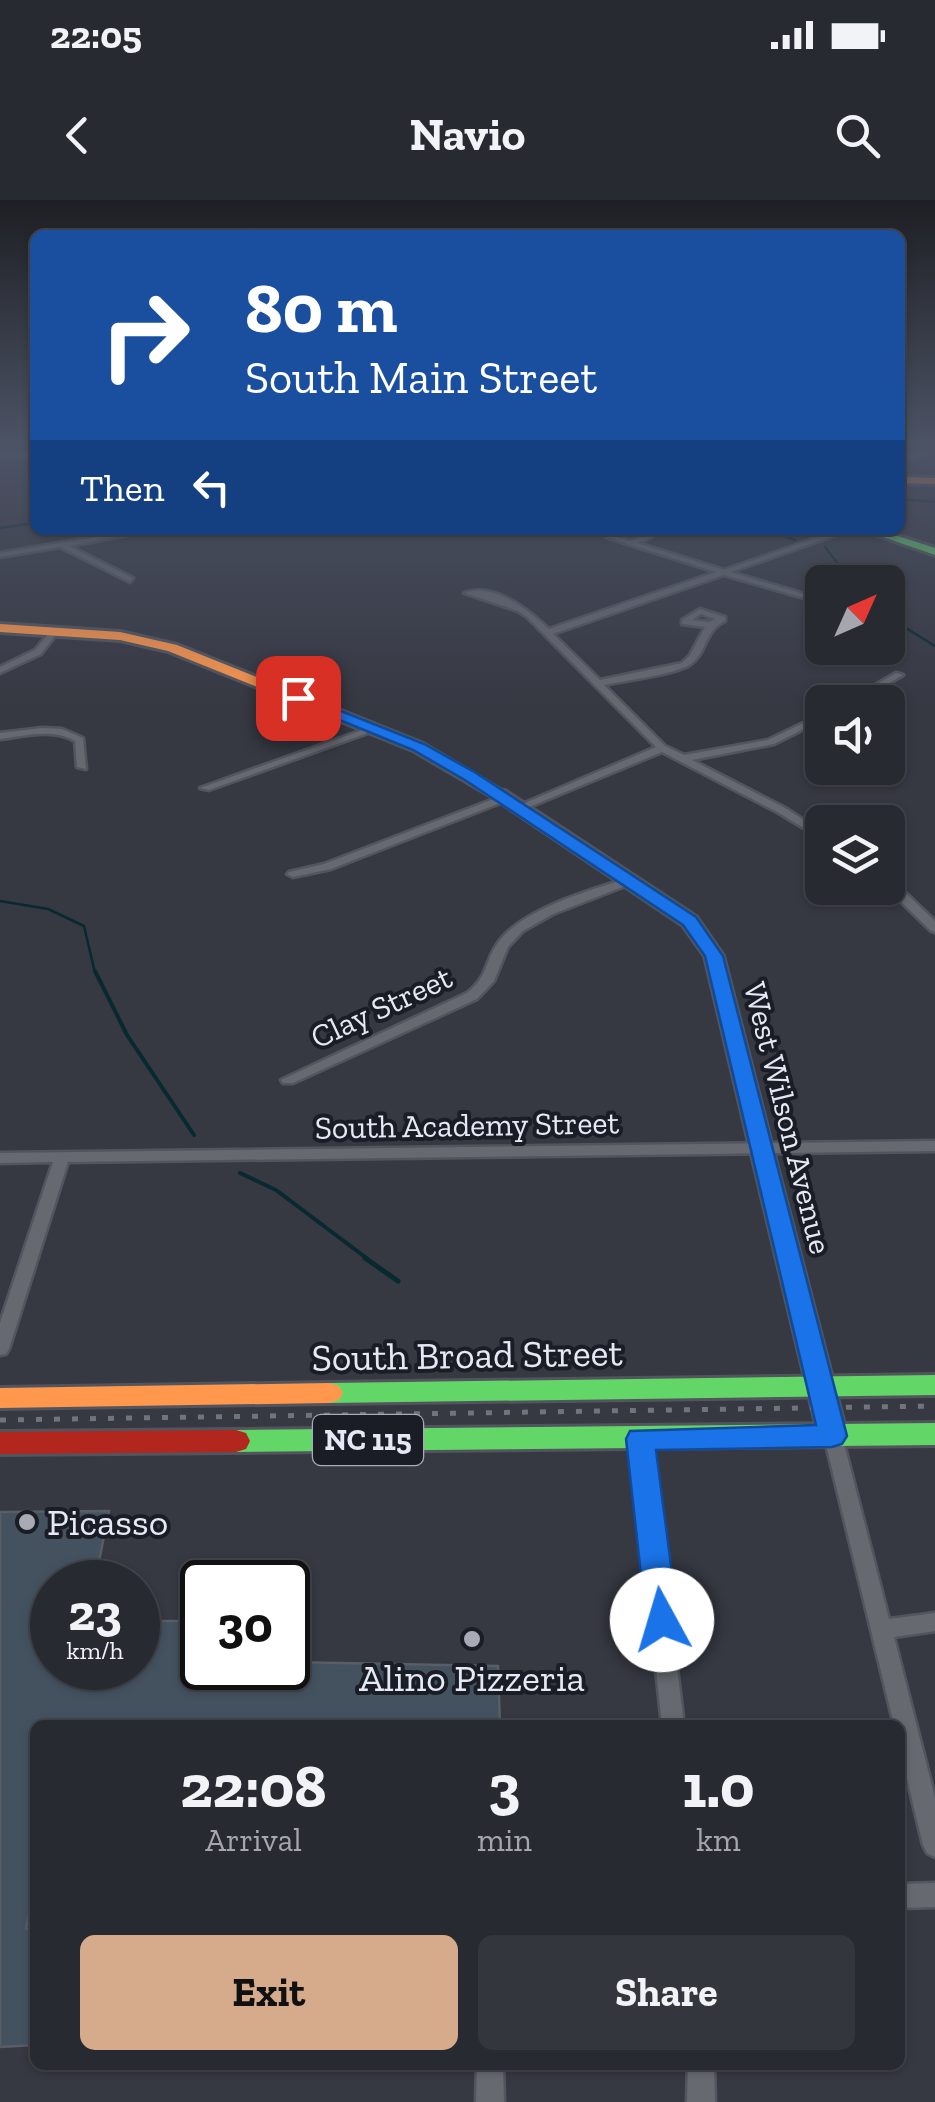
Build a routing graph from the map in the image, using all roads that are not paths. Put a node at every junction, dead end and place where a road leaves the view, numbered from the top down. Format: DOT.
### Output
graph roads {
  1 [pos="121,535"];
  2 [pos="832,535"];
  3 [pos="883,535"];
  4 [pos="631,543"];
  5 [pos="62,545"];
  6 [pos="935,552"];
  7 [pos="0,555"];
  8 [pos="729,572"];
  9 [pos="130,580"];
  10 [pos="800,596"];
  11 [pos="520,608"];
  12 [pos="710,625"];
  13 [pos="0,628"];
  14 [pos="54,631"];
  15 [pos="547,633"];
  16 [pos="0,670"];
  17 [pos="899,676"];
  18 [pos="600,682"];
  19 [pos="882,685"];
  20 [pos="805,726"];
  21 [pos="374,728"];
  22 [pos="0,736"];
  23 [pos="662,748"];
  24 [pos="680,758"];
  25 [pos="82,767"];
  26 [pos="204,788"];
  27 [pos="511,803"];
  28 [pos="805,825"];
  29 [pos="294,874"];
  30 [pos="630,881"];
  31 [pos="905,899"];
  32 [pos="935,928"];
  33 [pos="288,1080"];
  34 [pos="935,1146"];
  35 [pos="761,1148"];
  36 [pos="0,1158"];
  37 [pos="62,1158"];
  38 [pos="0,1349"];
  39 [pos="935,1385"];
  40 [pos="821,1386"];
  41 [pos="0,1398"];
  42 [pos="935,1434"];
  43 [pos="832,1436"];
  44 [pos="640,1439"];
  45 [pos="0,1443"];
  46 [pos="935,1622"];
  47 [pos="882,1629"];
  48 [pos="673,1720"];
  49 [pos="925,1765"];
  50 [pos="935,1845"];
  51 [pos="905,1896"];
  52 [pos="935,1896"];
  53 [pos="490,2070"];
  54 [pos="700,2070"];
  55 [pos="490,2102"];
  56 [pos="702,2102"];
  1 -- 5 [label="street"];
  2 -- 8 [label="street"];
  3 -- 6 [label="street"];
  4 -- 8 [label="street"];
  5 -- 7 [label="street"];
  5 -- 9 [label="street"];
  8 -- 10 [label="street"];
  8 -- 15 [label="street"];
  11 -- 11 [label="street"];
  11 -- 15 [label="street"];
  12 -- 18 [label="street"];
  13 -- 14 [label="street, West Wilson Avenue"];
  14 -- 16 [label="street"];
  14 -- 21 [label="street, West Wilson Avenue"];
  15 -- 18 [label="street"];
  17 -- 19 [label="street"];
  18 -- 23 [label="street"];
  20 -- 24 [label="street"];
  21 -- 26 [label="street"];
  21 -- 27 [label="street, West Wilson Avenue"];
  22 -- 25 [label="street"];
  23 -- 24 [label="street"];
  23 -- 27 [label="street"];
  24 -- 28 [label="street"];
  27 -- 29 [label="street"];
  27 -- 30 [label="street, West Wilson Avenue"];
  30 -- 33 [label="street, Clay Street"];
  30 -- 35 [label="street, West Wilson Avenue"];
  31 -- 32 [label="street"];
  34 -- 35 [label="street, South Academy Street"];
  35 -- 37 [label="street, South Academy Street"];
  35 -- 40 [label="street, West Wilson Avenue"];
  36 -- 37 [label="street, South Academy Street"];
  37 -- 38 [label="street"];
  39 -- 40 [label="street, South Broad Street"];
  40 -- 41 [label="street, South Broad Street"];
  40 -- 43 [label="street, West Wilson Avenue"];
  42 -- 43 [label="street, NC 115"];
  43 -- 44 [label="street, NC 115"];
  43 -- 47 [label="street"];
  44 -- 45 [label="street, NC 115"];
  44 -- 48 [label="street"];
  46 -- 47 [label="street"];
  47 -- 49 [label="street"];
  49 -- 50 [label="street"];
  51 -- 52 [label="street"];
  53 -- 55 [label="street"];
  54 -- 56 [label="street"];
}
